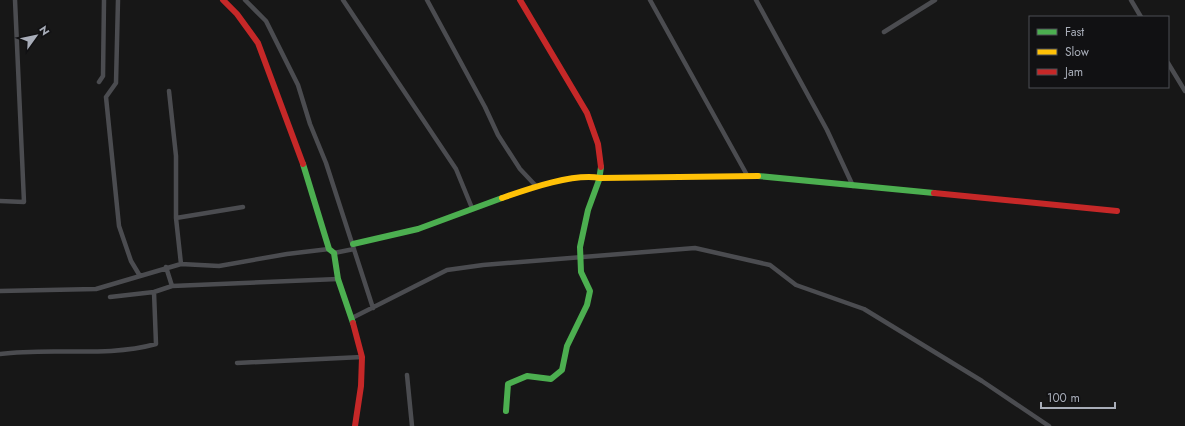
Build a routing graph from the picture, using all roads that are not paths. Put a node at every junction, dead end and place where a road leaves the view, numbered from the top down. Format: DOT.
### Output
graph roads {
  1 [pos="15,0"];
  2 [pos="104,0"];
  3 [pos="118,0"];
  4 [pos="223,0"];
  5 [pos="245,0"];
  6 [pos="343,0"];
  7 [pos="427,0"];
  8 [pos="520,0"];
  9 [pos="650,0"];
  10 [pos="756,0"];
  11 [pos="935,0"];
  12 [pos="1131,0"];
  13 [pos="1140,16"];
  14 [pos="884,32"];
  15 [pos="1169,65"];
  16 [pos="99,82"];
  17 [pos="169,91"];
  18 [pos="1185,91"];
  19 [pos="747,176"];
  20 [pos="600,178"];
  21 [pos="536,186"];
  22 [pos="853,186"];
  23 [pos="0,201"];
  24 [pos="243,208"];
  25 [pos="472,208"];
  26 [pos="1117,211"];
  27 [pos="176,218"];
  28 [pos="354,246"];
  29 [pos="329,249"];
  30 [pos="334,253"];
  31 [pos="580,257"];
  32 [pos="181,264"];
  33 [pos="166,267"];
  34 [pos="140,276"];
  35 [pos="338,279"];
  36 [pos="172,286"];
  37 [pos="0,291"];
  38 [pos="154,292"];
  39 [pos="110,297"];
  40 [pos="373,308"];
  41 [pos="352,318"];
  42 [pos="0,354"];
  43 [pos="362,357"];
  44 [pos="237,363"];
  45 [pos="407,375"];
  46 [pos="506,411"];
  47 [pos="355,426"];
  48 [pos="412,426"];
  49 [pos="1049,426"];
  1 -- 23 [label="street"];
  2 -- 16 [label="street"];
  3 -- 34 [label="street"];
  4 -- 29 [label="street"];
  5 -- 28 [label="street"];
  6 -- 25 [label="street"];
  7 -- 21 [label="street"];
  8 -- 20 [label="street"];
  9 -- 19 [label="street"];
  10 -- 22 [label="street"];
  11 -- 14 [label="street"];
  12 -- 13 [label="street"];
  15 -- 18 [label="street"];
  17 -- 27 [label="street"];
  19 -- 20 [label="street"];
  19 -- 22 [label="street"];
  20 -- 21 [label="street"];
  20 -- 31 [label="street"];
  21 -- 25 [label="street"];
  22 -- 26 [label="street"];
  24 -- 27 [label="street"];
  25 -- 28 [label="street"];
  27 -- 32 [label="street"];
  28 -- 30 [label="street"];
  28 -- 40 [label="street"];
  29 -- 30 [label="street"];
  29 -- 32 [label="street"];
  30 -- 35 [label="street"];
  31 -- 40 [label="street"];
  31 -- 46 [label="street"];
  31 -- 49 [label="street"];
  32 -- 33 [label="street"];
  33 -- 34 [label="street"];
  33 -- 36 [label="street"];
  34 -- 37 [label="street"];
  35 -- 36 [label="street"];
  35 -- 41 [label="street"];
  36 -- 38 [label="street"];
  38 -- 39 [label="street"];
  38 -- 42 [label="street"];
  40 -- 41 [label="street"];
  41 -- 43 [label="street"];
  43 -- 44 [label="street"];
  43 -- 47 [label="street"];
  45 -- 48 [label="street"];
}
